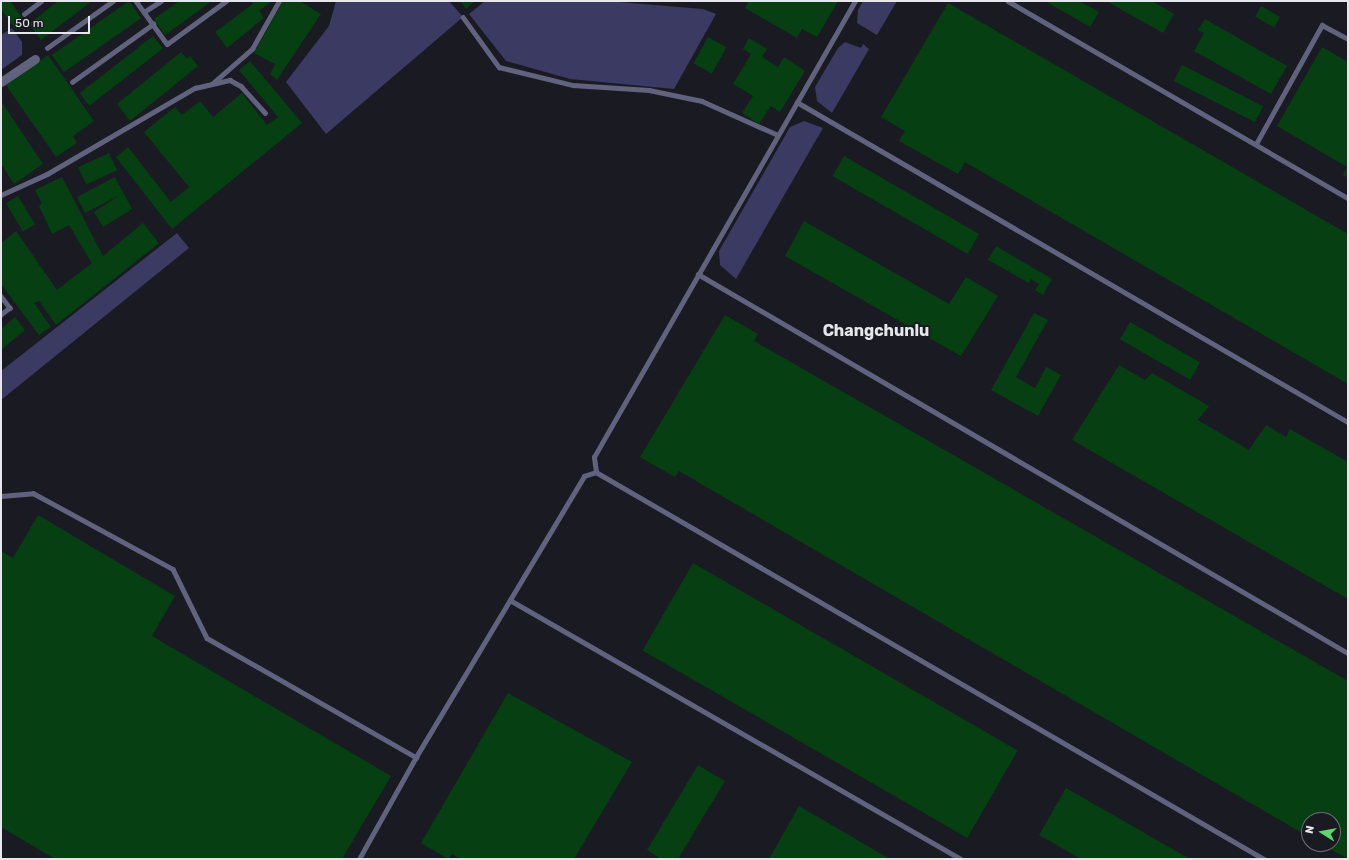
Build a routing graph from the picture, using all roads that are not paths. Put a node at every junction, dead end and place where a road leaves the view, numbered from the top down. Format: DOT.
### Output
graph roads {
  1 [pos="41,1"];
  2 [pos="113,1"];
  3 [pos="136,1"];
  4 [pos="161,1"];
  5 [pos="226,1"];
  6 [pos="280,1"];
  7 [pos="855,1"];
  8 [pos="1008,1"];
  9 [pos="144,12"];
  10 [pos="24,14"];
  11 [pos="463,18"];
  12 [pos="153,24"];
  13 [pos="1348,40"];
  14 [pos="47,48"];
  15 [pos="35,59"];
  16 [pos="1,82"];
  17 [pos="72,82"];
  18 [pos="214,83"];
  19 [pos="797,102"];
  20 [pos="265,113"];
  21 [pos="778,135"];
  22 [pos="1256,144"];
  23 [pos="1,195"];
  24 [pos="1348,198"];
  25 [pos="698,274"];
  26 [pos="1,296"];
  27 [pos="1,315"];
  28 [pos="1348,422"];
  29 [pos="596,472"];
  30 [pos="1,496"];
  31 [pos="510,600"];
  32 [pos="1348,653"];
  33 [pos="416,757"];
  34 [pos="359,859"];
  35 [pos="961,859"];
  36 [pos="1264,859"];
  1 -- 10 [label="lane"];
  2 -- 14 [label="lane"];
  3 -- 9 [label="lane"];
  4 -- 9 [label="lane"];
  5 -- 12 [label="lane"];
  6 -- 18 [label="lane"];
  7 -- 19 [label="lane"];
  8 -- 22 [label="lane"];
  9 -- 12 [label="lane"];
  11 -- 21 [label="lane"];
  12 -- 17 [label="lane"];
  13 -- 22 [label="lane"];
  15 -- 16 [label="street"];
  18 -- 20 [label="lane"];
  18 -- 23 [label="lane"];
  19 -- 21 [label="lane"];
  19 -- 28 [label="lane"];
  21 -- 25 [label="lane"];
  22 -- 24 [label="lane"];
  25 -- 29 [label="lane"];
  25 -- 32 [label="lane"];
  26 -- 27 [label="lane"];
  29 -- 31 [label="lane"];
  29 -- 36 [label="lane"];
  30 -- 33 [label="lane"];
  31 -- 33 [label="lane"];
  31 -- 35 [label="lane"];
  33 -- 34 [label="lane"];
}
